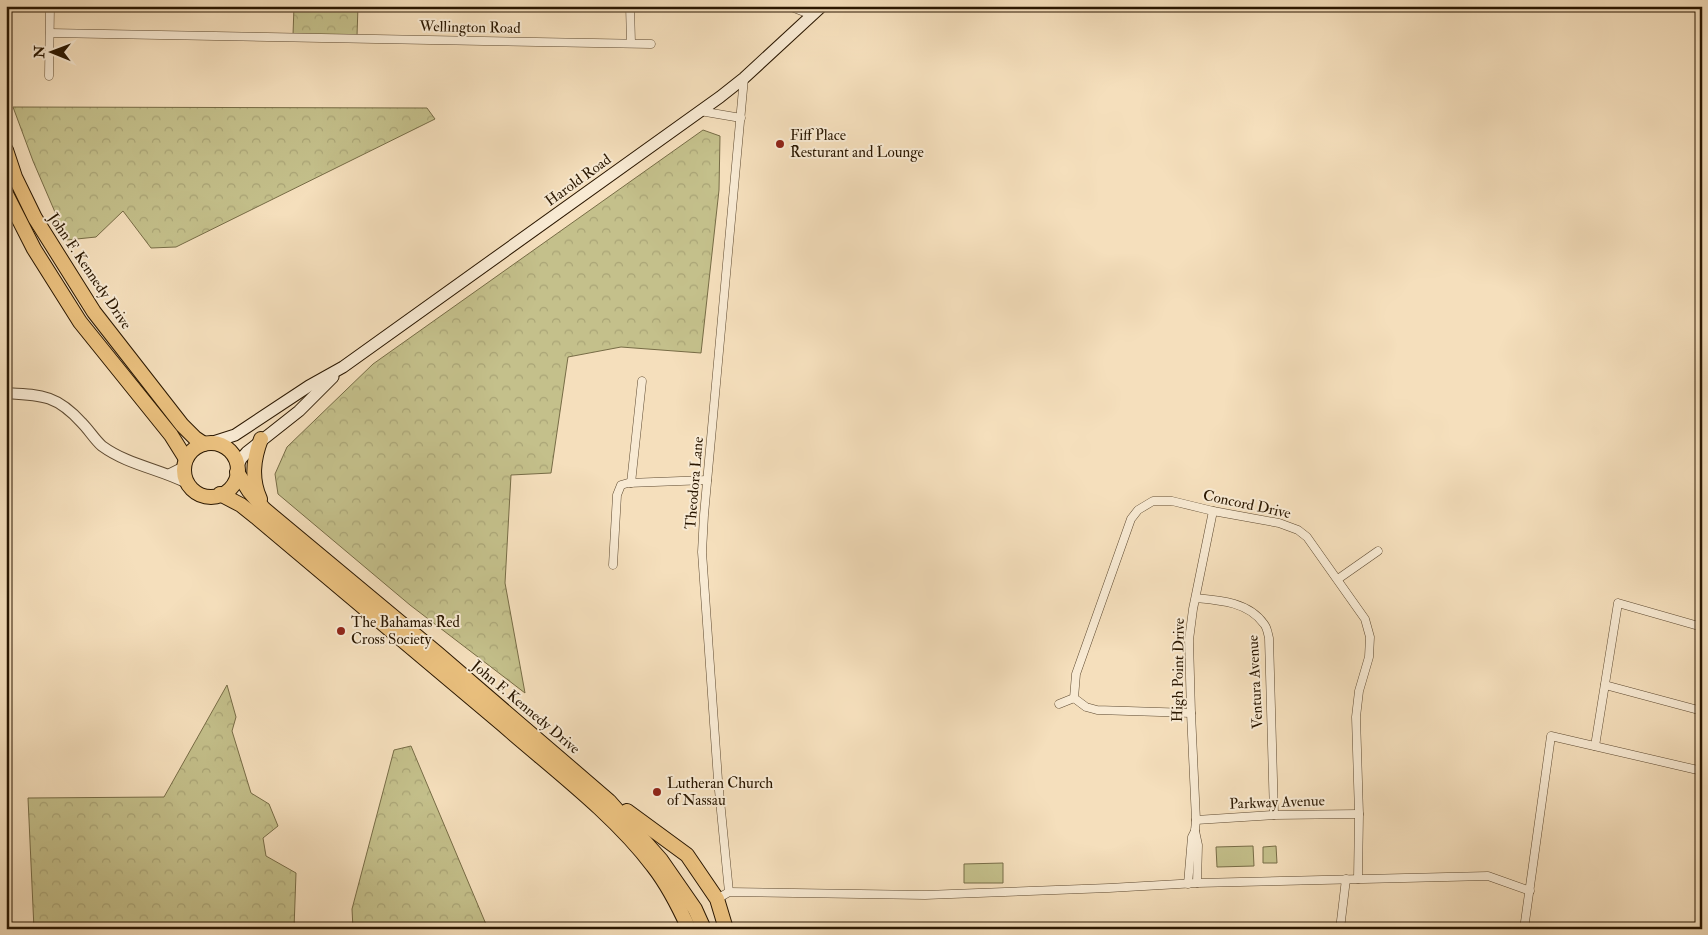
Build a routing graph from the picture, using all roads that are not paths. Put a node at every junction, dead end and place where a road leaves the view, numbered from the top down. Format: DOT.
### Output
graph roads {
  1 [pos="50,6"];
  2 [pos="630,6"];
  3 [pos="789,6"];
  4 [pos="822,6"];
  5 [pos="812,15"];
  6 [pos="50,33"];
  7 [pos="631,43"];
  8 [pos="651,44"];
  9 [pos="49,76"];
  10 [pos="744,78"];
  11 [pos="700,111"];
  12 [pos="740,118"];
  13 [pos="6,150"];
  14 [pos="7,199"];
  15 [pos="343,367"];
  16 [pos="642,381"];
  17 [pos="6,393"];
  18 [pos="261,439"];
  19 [pos="207,443"];
  20 [pos="185,463"];
  21 [pos="237,470"];
  22 [pos="170,474"];
  23 [pos="707,480"];
  24 [pos="187,483"];
  25 [pos="631,483"];
  26 [pos="220,494"];
  27 [pos="264,509"];
  28 [pos="1213,511"];
  29 [pos="1378,550"];
  30 [pos="612,565"];
  31 [pos="1338,579"];
  32 [pos="1196,598"];
  33 [pos="1702,627"];
  34 [pos="1605,685"];
  35 [pos="1074,698"];
  36 [pos="1059,704"];
  37 [pos="1702,711"];
  38 [pos="1191,713"];
  39 [pos="1595,746"];
  40 [pos="1702,772"];
  41 [pos="609,801"];
  42 [pos="1359,814"];
  43 [pos="1274,815"];
  44 [pos="1196,820"];
  45 [pos="1346,879"];
  46 [pos="1358,879"];
  47 [pos="1193,884"];
  48 [pos="1530,891"];
  49 [pos="723,895"];
  50 [pos="689,929"];
  51 [pos="704,929"];
  52 [pos="726,929"];
  53 [pos="1340,929"];
  54 [pos="1524,929"];
  1 -- 6 [label="street"];
  2 -- 7 [label="street"];
  3 -- 5 [label="street"];
  4 -- 5 [label="main road, Harold Road"];
  5 -- 10 [label="main road, Harold Road"];
  6 -- 7 [label="street, Wellington Road"];
  6 -- 9 [label="street"];
  7 -- 8 [label="street, Wellington Road"];
  10 -- 11 [label="main road, Harold Road"];
  10 -- 12 [label="street, Theodora Lane"];
  11 -- 12 [label="street"];
  11 -- 15 [label="main road, Harold Road"];
  12 -- 23 [label="street, Theodora Lane"];
  13 -- 19 [label="highway, John F. Kennedy Drive"];
  14 -- 20 [label="highway"];
  15 -- 18 [label="main road, Harold Road"];
  15 -- 19 [label="main road, Harold Road"];
  16 -- 25 [label="street"];
  17 -- 22 [label="street"];
  18 -- 21 [label="main road, Harold Road"];
  18 -- 27 [label="highway"];
  19 -- 20 [label="highway"];
  19 -- 21 [label="highway, John F. Kennedy Drive"];
  20 -- 22 [label="street"];
  20 -- 24 [label="highway"];
  21 -- 26 [label="highway"];
  21 -- 27 [label="highway, John F. Kennedy Drive"];
  22 -- 24 [label="street"];
  23 -- 25 [label="street"];
  23 -- 49 [label="street, Theodora Lane"];
  24 -- 26 [label="highway, John F. Kennedy Drive"];
  25 -- 30 [label="street"];
  26 -- 50 [label="highway, John F. Kennedy Drive"];
  27 -- 41 [label="highway, John F. Kennedy Drive"];
  28 -- 31 [label="street, Concord Drive"];
  28 -- 32 [label="street, High Point Drive"];
  28 -- 35 [label="street, Concord Drive"];
  29 -- 31 [label="street"];
  31 -- 42 [label="street, Concord Drive"];
  32 -- 38 [label="street, High Point Drive"];
  32 -- 43 [label="street, Ventura Avenue"];
  33 -- 34 [label="street"];
  34 -- 37 [label="street"];
  34 -- 39 [label="street"];
  35 -- 36 [label="street"];
  35 -- 38 [label="street"];
  38 -- 44 [label="street, High Point Drive"];
  39 -- 40 [label="street"];
  39 -- 48 [label="street"];
  41 -- 49 [label="highway"];
  41 -- 51 [label="highway, John F. Kennedy Drive"];
  42 -- 43 [label="street, Parkway Avenue"];
  42 -- 46 [label="street, Concord Drive"];
  43 -- 44 [label="street, Parkway Avenue"];
  44 -- 47 [label="street, High Point Drive"];
  45 -- 46 [label="street"];
  45 -- 47 [label="street"];
  45 -- 53 [label="street"];
  46 -- 48 [label="street"];
  47 -- 49 [label="street"];
  48 -- 54 [label="street"];
  49 -- 52 [label="highway"];
}
